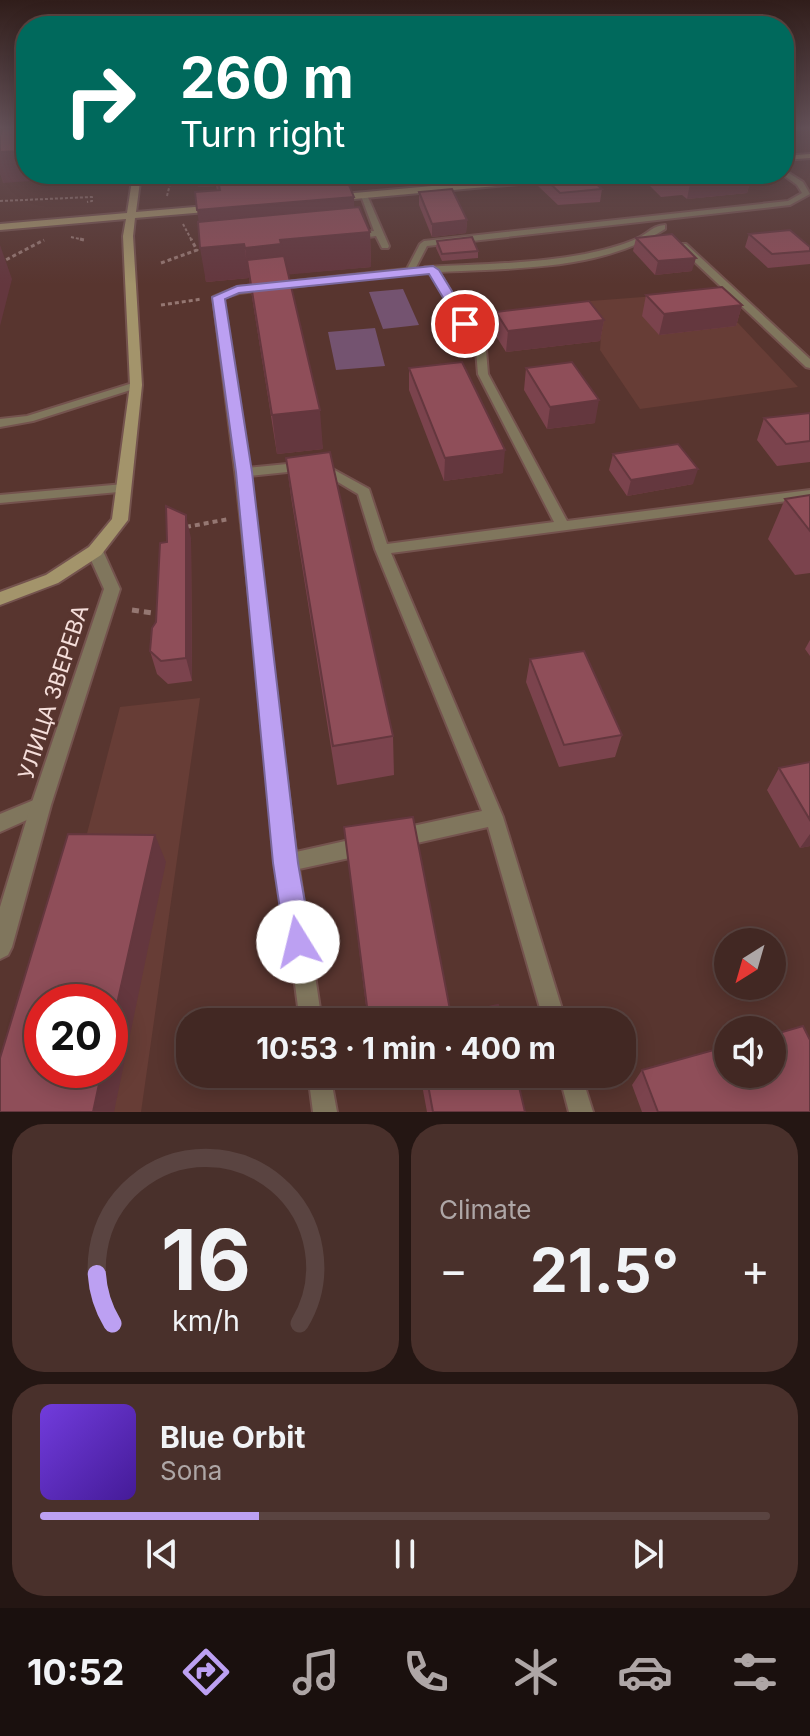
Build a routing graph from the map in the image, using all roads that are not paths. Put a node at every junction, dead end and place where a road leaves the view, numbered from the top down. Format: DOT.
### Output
graph roads {
  1 [pos="795,180"];
  2 [pos="135,184"];
  3 [pos="341,184"];
  4 [pos="484,184"];
  5 [pos="363,195"];
  6 [pos="808,196"];
  7 [pos="345,197"];
  8 [pos="315,200"];
  9 [pos="226,207"];
  10 [pos="129,216"];
  11 [pos="653,219"];
  12 [pos="0,227"];
  13 [pos="662,227"];
  14 [pos="379,233"];
  15 [pos="333,238"];
  16 [pos="385,246"];
  17 [pos="433,270"];
  18 [pos="410,271"];
  19 [pos="810,365"];
  20 [pos="136,385"];
  21 [pos="0,423"];
  22 [pos="244,472"];
  23 [pos="124,488"];
  24 [pos="810,494"];
  25 [pos="0,499"];
  26 [pos="563,526"];
  27 [pos="382,549"];
  28 [pos="95,551"];
  29 [pos="0,599"];
  30 [pos="41,805"];
  31 [pos="494,817"];
  32 [pos="0,823"];
  33 [pos="286,863"];
  34 [pos="0,947"];
  35 [pos="309,1008"];
  36 [pos="551,1008"];
  37 [pos="321,1088"];
  38 [pos="574,1088"];
  39 [pos="325,1112"];
  40 [pos="581,1112"];
  1 -- 6 [label="lane"];
  2 -- 10 [label="main road"];
  3 -- 7 [label="lane"];
  4 -- 5 [label="main road"];
  5 -- 7 [label="main road"];
  5 -- 14 [label="lane"];
  6 -- 11 [label="lane"];
  7 -- 8 [label="main road"];
  9 -- 10 [label="main road"];
  10 -- 12 [label="main road"];
  10 -- 20 [label="main road"];
  11 -- 13 [label="lane"];
  11 -- 18 [label="lane"];
  13 -- 17 [label="lane"];
  13 -- 19 [label="lane"];
  14 -- 15 [label="lane"];
  14 -- 16 [label="lane"];
  17 -- 18 [label="lane"];
  17 -- 26 [label="lane"];
  18 -- 22 [label="lane"];
  20 -- 21 [label="lane"];
  20 -- 23 [label="main road"];
  22 -- 27 [label="lane"];
  22 -- 33 [label="lane"];
  23 -- 25 [label="lane"];
  23 -- 28 [label="main road"];
  24 -- 26 [label="lane"];
  26 -- 27 [label="lane"];
  27 -- 31 [label="lane"];
  28 -- 29 [label="main road"];
  28 -- 30 [label="street, УЛИЦА ЗВЕРЕВА"];
  30 -- 32 [label="lane"];
  30 -- 34 [label="street, УЛИЦА ЗВЕРЕВА"];
  31 -- 33 [label="lane"];
  31 -- 36 [label="lane"];
  33 -- 35 [label="lane"];
  37 -- 39 [label="lane"];
  38 -- 40 [label="lane"];
}
